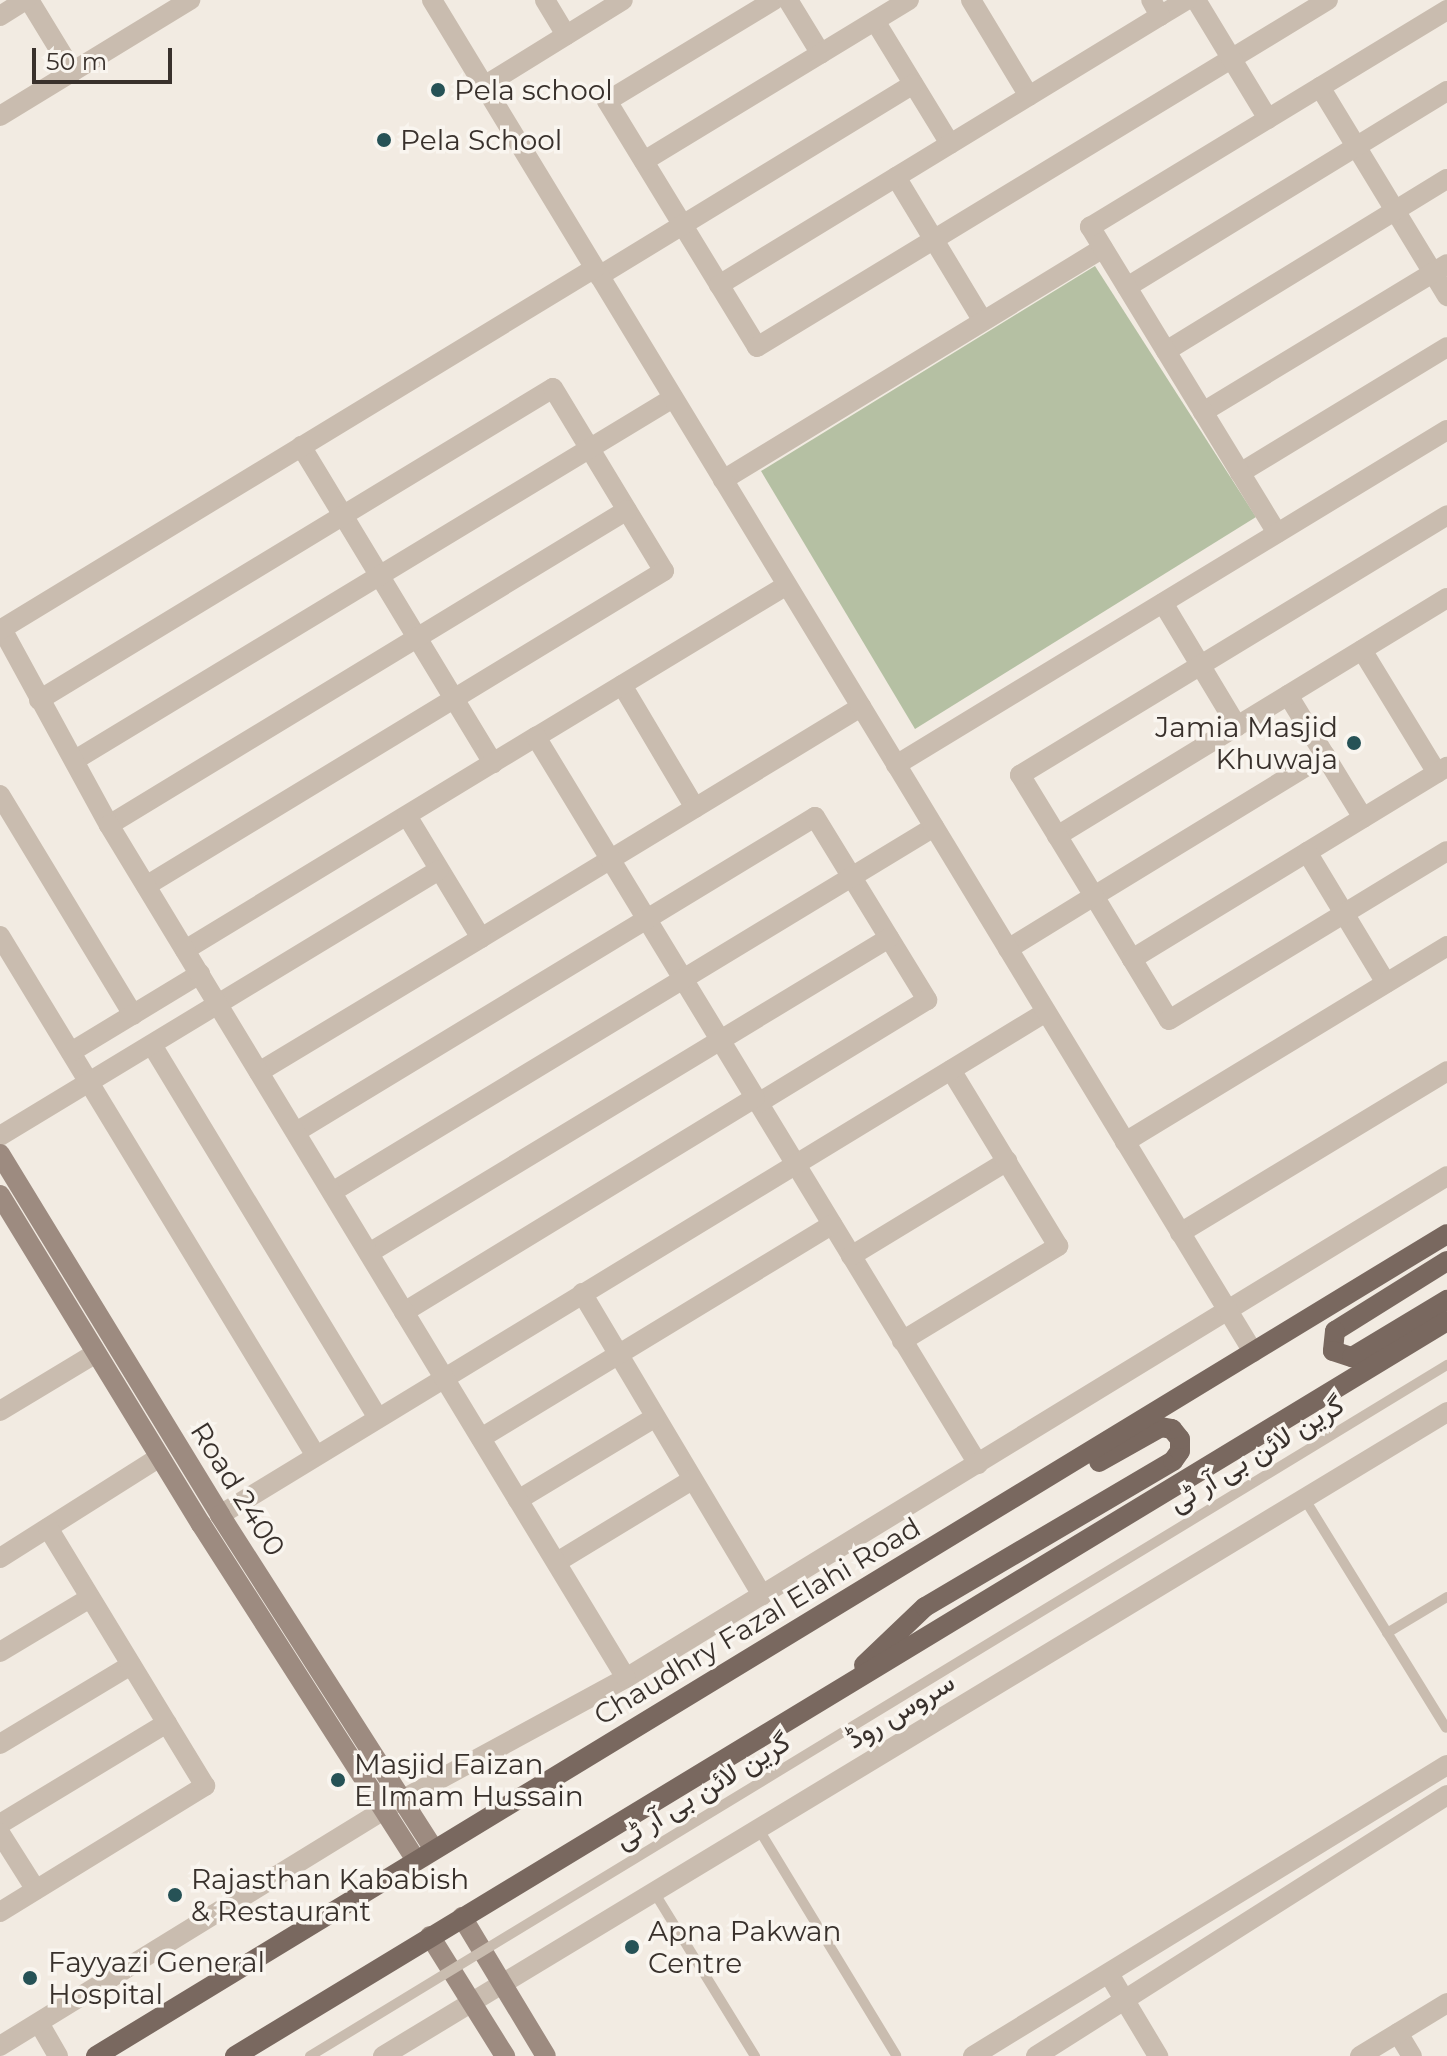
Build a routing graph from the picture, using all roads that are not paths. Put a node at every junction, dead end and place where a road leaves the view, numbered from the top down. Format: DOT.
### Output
graph roads {
  1 [pos="28,0"];
  2 [pos="190,0"];
  3 [pos="432,0"];
  4 [pos="545,0"];
  5 [pos="623,0"];
  6 [pos="774,0"];
  7 [pos="788,0"];
  8 [pos="909,0"];
  9 [pos="971,0"];
  10 [pos="1187,0"];
  11 [pos="1196,0"];
  12 [pos="1328,0"];
  13 [pos="1156,8"];
  14 [pos="1447,10"];
  15 [pos="0,16"];
  16 [pos="875,21"];
  17 [pos="566,35"];
  18 [pos="821,54"];
  19 [pos="1232,59"];
  20 [pos="73,72"];
  21 [pos="913,84"];
  22 [pos="484,86"];
  23 [pos="1320,87"];
  24 [pos="1447,91"];
  25 [pos="1029,96"];
  26 [pos="0,116"];
  27 [pos="1268,119"];
  28 [pos="950,144"];
  29 [pos="1356,147"];
  30 [pos="644,161"];
  31 [pos="896,177"];
  32 [pos="1447,179"];
  33 [pos="1395,211"];
  34 [pos="682,224"];
  35 [pos="934,240"];
  36 [pos="1103,248"];
  37 [pos="1440,268"];
  38 [pos="597,272"];
  39 [pos="719,285"];
  40 [pos="1127,287"];
  41 [pos="1447,296"];
  42 [pos="983,321"];
  43 [pos="1447,347"];
  44 [pos="1166,351"];
  45 [pos="673,398"];
  46 [pos="1203,412"];
  47 [pos="1447,430"];
  48 [pos="301,446"];
  49 [pos="589,448"];
  50 [pos="1240,473"];
  51 [pos="723,480"];
  52 [pos="627,510"];
  53 [pos="343,515"];
  54 [pos="1447,515"];
  55 [pos="1277,533"];
  56 [pos="380,576"];
  57 [pos="787,585"];
  58 [pos="1447,598"];
  59 [pos="1163,603"];
  60 [pos="1,627"];
  61 [pos="417,638"];
  62 [pos="1362,650"];
  63 [pos="1201,665"];
  64 [pos="622,685"];
  65 [pos="1288,695"];
  66 [pos="454,699"];
  67 [pos="39,700"];
  68 [pos="861,707"];
  69 [pos="1237,726"];
  70 [pos="536,737"];
  71 [pos="1325,755"];
  72 [pos="75,760"];
  73 [pos="493,763"];
  74 [pos="896,765"];
  75 [pos="1442,770"];
  76 [pos="0,795"];
  77 [pos="695,808"];
  78 [pos="407,816"];
  79 [pos="1363,818"];
  80 [pos="109,825"];
  81 [pos="934,827"];
  82 [pos="1057,836"];
  83 [pos="1447,851"];
  84 [pos="1307,852"];
  85 [pos="610,859"];
  86 [pos="439,870"];
  87 [pos="851,876"];
  88 [pos="146,886"];
  89 [pos="1094,896"];
  90 [pos="1344,914"];
  91 [pos="646,919"];
  92 [pos="0,936"];
  93 [pos="481,938"];
  94 [pos="889,938"];
  95 [pos="1447,946"];
  96 [pos="1008,949"];
  97 [pos="185,950"];
  98 [pos="1132,959"];
  99 [pos="200,974"];
  100 [pos="683,979"];
  101 [pos="1386,983"];
  102 [pos="218,1004"];
  103 [pos="1046,1012"];
  104 [pos="133,1015"];
  105 [pos="720,1040"];
  106 [pos="152,1045"];
  107 [pos="71,1052"];
  108 [pos="951,1070"];
  109 [pos="1447,1071"];
  110 [pos="259,1072"];
  111 [pos="89,1082"];
  112 [pos="756,1101"];
  113 [pos="296,1132"];
  114 [pos="0,1136"];
  115 [pos="1125,1142"];
  116 [pos="0,1154"];
  117 [pos="1007,1161"];
  118 [pos="795,1164"];
  119 [pos="1447,1176"];
  120 [pos="332,1192"];
  121 [pos="0,1195"];
  122 [pos="832,1225"];
  123 [pos="1180,1233"];
  124 [pos="1447,1234"];
  125 [pos="369,1253"];
  126 [pos="851,1256"];
  127 [pos="1447,1261"];
  128 [pos="582,1293"];
  129 [pos="1447,1300"];
  130 [pos="404,1312"];
  131 [pos="1228,1313"];
  132 [pos="1447,1321"];
  133 [pos="902,1341"];
  134 [pos="1253,1352"];
  135 [pos="96,1353"];
  136 [pos="616,1356"];
  137 [pos="1447,1365"];
  138 [pos="444,1377"];
  139 [pos="0,1411"];
  140 [pos="1447,1412"];
  141 [pos="378,1418"];
  142 [pos="654,1418"];
  143 [pos="481,1438"];
  144 [pos="316,1456"];
  145 [pos="160,1457"];
  146 [pos="978,1464"];
  147 [pos="692,1480"];
  148 [pos="1304,1498"];
  149 [pos="518,1500"];
  150 [pos="220,1515"];
  151 [pos="48,1528"];
  152 [pos="0,1558"];
  153 [pos="557,1562"];
  154 [pos="860,1591"];
  155 [pos="762,1595"];
  156 [pos="1447,1597"];
  157 [pos="90,1598"];
  158 [pos="1387,1633"];
  159 [pos="0,1652"];
  160 [pos="131,1665"];
  161 [pos="626,1678"];
  162 [pos="834,1693"];
  163 [pos="167,1723"];
  164 [pos="1446,1728"];
  165 [pos="0,1744"];
  166 [pos="1447,1765"];
  167 [pos="1447,1795"];
  168 [pos="392,1806"];
  169 [pos="0,1824"];
  170 [pos="758,1828"];
  171 [pos="0,1833"];
  172 [pos="434,1849"];
  173 [pos="416,1860"];
  174 [pos="36,1890"];
  175 [pos="654,1892"];
  176 [pos="0,1912"];
  177 [pos="462,1917"];
  178 [pos="430,1936"];
  179 [pos="1109,1974"];
  180 [pos="502,1984"];
  181 [pos="471,2002"];
  182 [pos="1123,2002"];
  183 [pos="1447,2003"];
  184 [pos="39,2023"];
  185 [pos="1398,2033"];
  186 [pos="0,2046"];
  187 [pos="896,2055"];
  188 [pos="58,2056"];
  189 [pos="96,2056"];
  190 [pos="235,2056"];
  191 [pos="310,2056"];
  192 [pos="383,2056"];
  193 [pos="505,2056"];
  194 [pos="546,2056"];
  195 [pos="755,2056"];
  196 [pos="973,2056"];
  197 [pos="1036,2056"];
  198 [pos="1158,2056"];
  199 [pos="1360,2056"];
  200 [pos="1412,2056"];
  1 -- 15 [label="street"];
  1 -- 20 [label="street"];
  2 -- 20 [label="street"];
  3 -- 22 [label="street"];
  4 -- 17 [label="street"];
  5 -- 17 [label="street"];
  6 -- 30 [label="street"];
  7 -- 18 [label="street"];
  8 -- 16 [label="street"];
  9 -- 25 [label="street"];
  10 -- 13 [label="street"];
  11 -- 19 [label="street"];
  12 -- 19 [label="street"];
  13 -- 25 [label="street"];
  14 -- 23 [label="street"];
  16 -- 18 [label="street"];
  16 -- 21 [label="street"];
  17 -- 22 [label="street"];
  18 -- 30 [label="street"];
  19 -- 27 [label="street"];
  19 -- 35 [label="street"];
  20 -- 26 [label="street"];
  21 -- 28 [label="street"];
  21 -- 34 [label="street"];
  22 -- 38 [label="street"];
  23 -- 27 [label="street"];
  23 -- 29 [label="street"];
  24 -- 29 [label="street"];
  25 -- 28 [label="street"];
  27 -- 36 [label="street"];
  28 -- 31 [label="street"];
  29 -- 33 [label="street"];
  29 -- 40 [label="street"];
  30 -- 34 [label="street"];
  31 -- 35 [label="street"];
  31 -- 39 [label="street"];
  32 -- 33 [label="street"];
  33 -- 37 [label="street"];
  33 -- 44 [label="street"];
  34 -- 38 [label="street"];
  34 -- 39 [label="street"];
  35 -- 39 [label="street"];
  35 -- 42 [label="street"];
  36 -- 40 [label="street"];
  36 -- 42 [label="street"];
  37 -- 41 [label="street"];
  37 -- 46 [label="street"];
  38 -- 45 [label="street"];
  38 -- 48 [label="street"];
  40 -- 44 [label="street"];
  42 -- 51 [label="street"];
  43 -- 50 [label="street"];
  44 -- 46 [label="street"];
  45 -- 49 [label="street"];
  45 -- 51 [label="street"];
  46 -- 50 [label="street"];
  47 -- 55 [label="street"];
  48 -- 53 [label="street"];
  48 -- 60 [label="street"];
  49 -- 52 [label="street"];
  49 -- 53 [label="street"];
  49 -- 56 [label="street"];
  50 -- 55 [label="street"];
  51 -- 57 [label="street"];
  52 -- 61 [label="street"];
  52 -- 66 [label="street"];
  53 -- 56 [label="street"];
  53 -- 67 [label="street"];
  54 -- 63 [label="street"];
  55 -- 59 [label="street"];
  56 -- 61 [label="street"];
  56 -- 72 [label="street"];
  57 -- 64 [label="street"];
  57 -- 68 [label="street"];
  58 -- 62 [label="street"];
  59 -- 63 [label="street"];
  59 -- 74 [label="street"];
  60 -- 67 [label="street"];
  61 -- 66 [label="street"];
  61 -- 80 [label="street"];
  62 -- 65 [label="street"];
  62 -- 75 [label="street"];
  63 -- 69 [label="street"];
  63 -- 82 [label="street"];
  64 -- 70 [label="street"];
  64 -- 77 [label="street"];
  65 -- 69 [label="street"];
  65 -- 71 [label="street"];
  66 -- 73 [label="street"];
  66 -- 88 [label="street"];
  67 -- 72 [label="street"];
  68 -- 74 [label="street"];
  68 -- 77 [label="street"];
  69 -- 82 [label="street"];
  70 -- 73 [label="street"];
  70 -- 85 [label="street"];
  71 -- 79 [label="street"];
  71 -- 89 [label="street"];
  72 -- 80 [label="street"];
  73 -- 78 [label="street"];
  74 -- 81 [label="street"];
  75 -- 79 [label="street"];
  76 -- 104 [label="street"];
  77 -- 85 [label="street"];
  78 -- 86 [label="street"];
  78 -- 97 [label="street"];
  79 -- 84 [label="street"];
  80 -- 88 [label="street"];
  81 -- 87 [label="street"];
  81 -- 96 [label="street"];
  82 -- 89 [label="street"];
  83 -- 90 [label="street"];
  84 -- 90 [label="street"];
  84 -- 98 [label="street"];
  85 -- 91 [label="street"];
  85 -- 93 [label="street"];
  86 -- 93 [label="street"];
  86 -- 102 [label="street"];
  87 -- 91 [label="street"];
  87 -- 94 [label="street"];
  87 -- 100 [label="street"];
  88 -- 97 [label="street"];
  89 -- 96 [label="street"];
  89 -- 98 [label="street"];
  90 -- 98 [label="street"];
  90 -- 101 [label="street"];
  91 -- 100 [label="street"];
  91 -- 113 [label="street"];
  92 -- 107 [label="street"];
  93 -- 110 [label="street"];
  94 -- 105 [label="street"];
  94 -- 112 [label="street"];
  95 -- 101 [label="street"];
  96 -- 103 [label="street"];
  97 -- 99 [label="street"];
  99 -- 102 [label="street"];
  99 -- 104 [label="street"];
  100 -- 105 [label="street"];
  100 -- 120 [label="street"];
  101 -- 115 [label="street"];
  102 -- 106 [label="street"];
  102 -- 110 [label="street"];
  103 -- 108 [label="street"];
  103 -- 115 [label="street"];
  104 -- 107 [label="street"];
  105 -- 112 [label="street"];
  105 -- 125 [label="street"];
  106 -- 111 [label="street"];
  106 -- 141 [label="street"];
  107 -- 111 [label="street"];
  108 -- 117 [label="street"];
  108 -- 118 [label="street"];
  109 -- 123 [label="street"];
  110 -- 113 [label="street"];
  111 -- 114 [label="street"];
  111 -- 144 [label="street"];
  112 -- 118 [label="street"];
  112 -- 130 [label="street"];
  113 -- 120 [label="street"];
  115 -- 123 [label="street"];
  116 -- 150 [label="main road, Road 2400"];
  117 -- 126 [label="street"];
  117 -- 133 [label="street"];
  118 -- 122 [label="street"];
  118 -- 128 [label="street"];
  119 -- 131 [label="street"];
  120 -- 125 [label="street"];
  121 -- 135 [label="main road, Road 2400"];
  122 -- 126 [label="street"];
  122 -- 136 [label="street"];
  123 -- 131 [label="street"];
  124 -- 134 [label="main road, Chaudhry Fazal Elahi Road"];
  125 -- 130 [label="street"];
  126 -- 133 [label="street"];
  127 -- 129 [label="main road"];
  128 -- 136 [label="street"];
  128 -- 138 [label="street"];
  130 -- 138 [label="street"];
  131 -- 134 [label="street"];
  131 -- 146 [label="street"];
  132 -- 162 [label="main road"];
  133 -- 146 [label="street"];
  134 -- 154 [label="main road, Chaudhry Fazal Elahi Road"];
  135 -- 139 [label="street"];
  135 -- 145 [label="main road, Road 2400"];
  136 -- 142 [label="street"];
  136 -- 143 [label="street"];
  137 -- 191 [label="lane, گرین لائن بی آر ٹی, bridge"];
  138 -- 141 [label="street"];
  138 -- 143 [label="street"];
  140 -- 148 [label="street, سروس روڈ"];
  141 -- 144 [label="street"];
  142 -- 147 [label="street"];
  142 -- 149 [label="street"];
  143 -- 149 [label="street"];
  144 -- 150 [label="street"];
  145 -- 151 [label="street"];
  145 -- 168 [label="main road, Road 2400"];
  146 -- 155 [label="street"];
  147 -- 153 [label="street"];
  147 -- 155 [label="street"];
  148 -- 158 [label="lane"];
  148 -- 170 [label="street, سروس روڈ"];
  149 -- 153 [label="street"];
  150 -- 168 [label="main road, Road 2400"];
  151 -- 152 [label="street"];
  151 -- 157 [label="street"];
  153 -- 161 [label="street"];
  154 -- 162 [label="main road"];
  154 -- 172 [label="main road, Chaudhry Fazal Elahi Road"];
  155 -- 161 [label="street"];
  156 -- 158 [label="lane"];
  157 -- 159 [label="street"];
  157 -- 160 [label="street"];
  158 -- 164 [label="lane"];
  160 -- 163 [label="street"];
  160 -- 165 [label="street"];
  161 -- 168 [label="street"];
  162 -- 177 [label="main road"];
  163 -- 169 [label="street"];
  163 -- 174 [label="street"];
  166 -- 179 [label="street"];
  167 -- 182 [label="street"];
  168 -- 172 [label="main road, Road 2400"];
  168 -- 173 [label="main road, Road 2400"];
  168 -- 184 [label="street"];
  170 -- 175 [label="street, سروس روڈ"];
  170 -- 187 [label="lane"];
  171 -- 174 [label="street"];
  172 -- 173 [label="main road, Chaudhry Fazal Elahi Road"];
  173 -- 189 [label="main road, Chaudhry Fazal Elahi Road"];
  174 -- 176 [label="street"];
  175 -- 180 [label="street, سروس روڈ"];
  175 -- 195 [label="lane"];
  177 -- 178 [label="main road"];
  177 -- 180 [label="main road"];
  178 -- 181 [label="main road"];
  178 -- 190 [label="main road"];
  179 -- 182 [label="street"];
  179 -- 196 [label="street"];
  180 -- 181 [label="street, سروس روڈ"];
  180 -- 194 [label="main road"];
  181 -- 192 [label="street, سروس روڈ"];
  181 -- 193 [label="main road"];
  182 -- 197 [label="street"];
  182 -- 198 [label="street"];
  183 -- 185 [label="street"];
  184 -- 186 [label="street"];
  184 -- 188 [label="street"];
  185 -- 199 [label="street"];
  185 -- 200 [label="street"];
}
